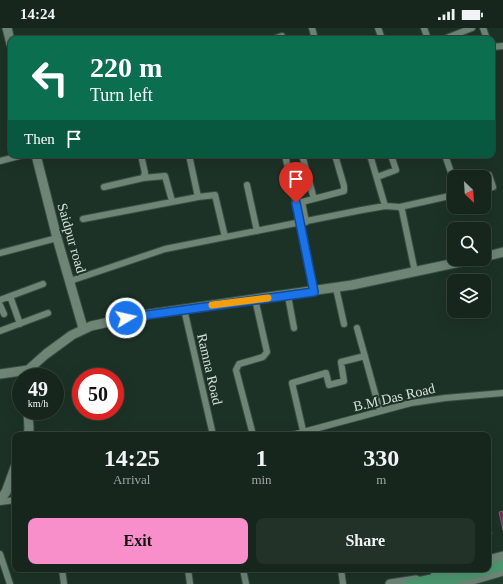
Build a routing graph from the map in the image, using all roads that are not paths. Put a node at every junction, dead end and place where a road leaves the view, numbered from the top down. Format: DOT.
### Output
graph roads {
  1 [pos="472,28"];
  2 [pos="452,36"];
  3 [pos="12,158"];
  4 [pos="39,158"];
  5 [pos="142,158"];
  6 [pos="190,158"];
  7 [pos="286,158"];
  8 [pos="303,158"];
  9 [pos="336,158"];
  10 [pos="371,158"];
  11 [pos="392,158"];
  12 [pos="446,158"];
  13 [pos="0,161"];
  14 [pos="450,170"];
  15 [pos="377,177"];
  16 [pos="144,178"];
  17 [pos="247,185"];
  18 [pos="104,187"];
  19 [pos="198,197"];
  20 [pos="447,197"];
  21 [pos="314,199"];
  22 [pos="172,202"];
  23 [pos="386,206"];
  24 [pos="400,207"];
  25 [pos="83,218"];
  26 [pos="304,223"];
  27 [pos="257,231"];
  28 [pos="225,237"];
  29 [pos="57,238"];
  30 [pos="503,252"];
  31 [pos="0,253"];
  32 [pos="491,255"];
  33 [pos="447,265"];
  34 [pos="415,272"];
  35 [pos="70,281"];
  36 [pos="43,284"];
  37 [pos="336,288"];
  38 [pos="314,292"];
  39 [pos="10,296"];
  40 [pos="288,296"];
  41 [pos="0,300"];
  42 [pos="255,300"];
  43 [pos="0,305"];
  44 [pos="184,309"];
  45 [pos="48,313"];
  46 [pos="4,314"];
  47 [pos="20,324"];
  48 [pos="344,324"];
  49 [pos="83,328"];
  50 [pos="294,328"];
  51 [pos="357,328"];
  52 [pos="0,331"];
  53 [pos="365,356"];
  54 [pos="32,368"];
  55 [pos="0,372"];
  56 [pos="12,372"];
  57 [pos="503,393"];
  58 [pos="380,411"];
  59 [pos="28,420"];
  60 [pos="29,432"];
  61 [pos="212,432"];
  62 [pos="252,432"];
  63 [pos="303,432"];
  64 [pos="306,432"];
  65 [pos="12,475"];
  66 [pos="12,500"];
  67 [pos="0,501"];
  68 [pos="0,554"];
  69 [pos="503,556"];
  70 [pos="491,559"];
  71 [pos="503,561"];
  72 [pos="491,564"];
  73 [pos="503,565"];
  74 [pos="491,568"];
  75 [pos="503,571"];
  76 [pos="62,572"];
  77 [pos="188,572"];
  78 [pos="244,572"];
  79 [pos="341,572"];
  80 [pos="447,572"];
  81 [pos="461,572"];
  82 [pos="478,572"];
  83 [pos="10,584"];
  84 [pos="64,584"];
  85 [pos="190,584"];
  86 [pos="246,584"];
  87 [pos="343,584"];
  88 [pos="390,584"];
  89 [pos="410,584"];
  90 [pos="436,584"];
  91 [pos="459,584"];
  1 -- 2 [label="street"];
  3 -- 13 [label="street"];
  4 -- 29 [label="main road, Saidpur road"];
  5 -- 16 [label="street"];
  6 -- 19 [label="street"];
  7 -- 26 [label="street"];
  8 -- 21 [label="street"];
  9 -- 21 [label="street"];
  10 -- 15 [label="street"];
  11 -- 15 [label="street"];
  12 -- 14 [label="street"];
  15 -- 23 [label="street"];
  16 -- 18 [label="street"];
  16 -- 22 [label="street"];
  17 -- 27 [label="street"];
  19 -- 22 [label="street"];
  19 -- 28 [label="street"];
  20 -- 24 [label="street"];
  21 -- 26 [label="street"];
  22 -- 25 [label="street"];
  23 -- 24 [label="street"];
  23 -- 26 [label="street"];
  24 -- 34 [label="street"];
  26 -- 27 [label="street"];
  26 -- 38 [label="street"];
  27 -- 28 [label="street"];
  28 -- 35 [label="street"];
  29 -- 31 [label="street"];
  29 -- 35 [label="main road, Saidpur road"];
  30 -- 32 [label="main road"];
  33 -- 34 [label="main road"];
  34 -- 37 [label="main road"];
  35 -- 49 [label="main road, Saidpur road"];
  36 -- 39 [label="street"];
  37 -- 38 [label="main road"];
  37 -- 48 [label="street"];
  38 -- 40 [label="main road"];
  39 -- 41 [label="street"];
  39 -- 47 [label="street"];
  40 -- 42 [label="main road"];
  40 -- 50 [label="street"];
  42 -- 44 [label="main road"];
  42 -- 62 [label="street"];
  43 -- 46 [label="street"];
  44 -- 49 [label="main road"];
  44 -- 61 [label="street, Ramna Road"];
  45 -- 47 [label="street"];
  47 -- 52 [label="street"];
  49 -- 54 [label="main road"];
  51 -- 53 [label="street"];
  53 -- 58 [label="street"];
  53 -- 63 [label="street"];
  55 -- 56 [label="main road"];
  57 -- 58 [label="street, B.M Das Road"];
  58 -- 64 [label="street, B.M Das Road"];
  59 -- 60 [label="main road"];
  65 -- 67 [label="main road"];
  66 -- 67 [label="street"];
  68 -- 83 [label="street"];
  69 -- 70 [label="main road"];
  71 -- 72 [label="main road"];
  73 -- 74 [label="main road"];
  75 -- 91 [label="main road"];
  76 -- 84 [label="street"];
  77 -- 85 [label="street"];
  78 -- 86 [label="street"];
  79 -- 87 [label="street"];
  80 -- 88 [label="main road"];
  81 -- 89 [label="main road"];
  82 -- 90 [label="main road"];
}
